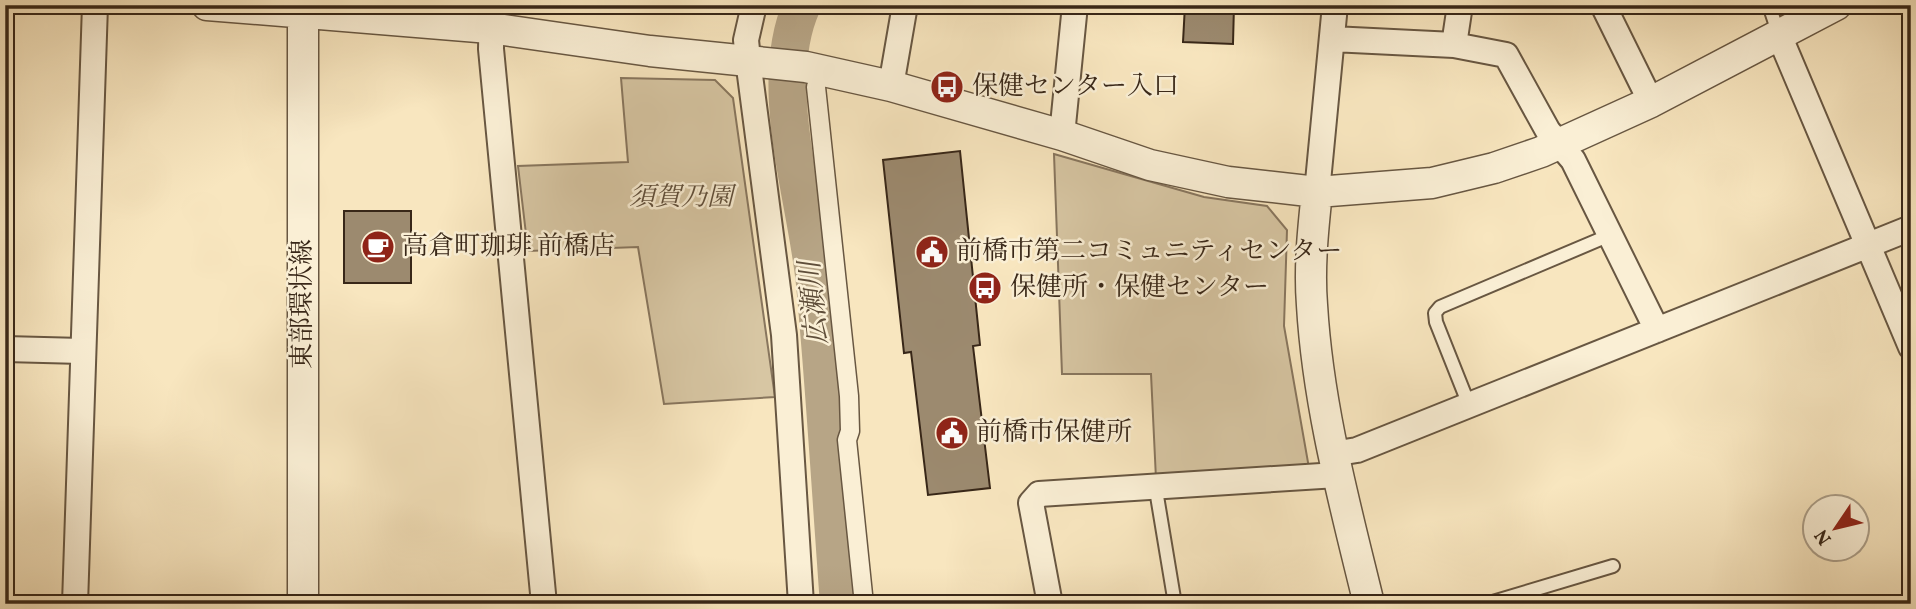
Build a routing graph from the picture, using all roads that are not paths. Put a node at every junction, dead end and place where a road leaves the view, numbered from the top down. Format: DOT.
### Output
graph roads {
  1 [pos="95,5"];
  2 [pos="207,5"];
  3 [pos="754,5"];
  4 [pos="905,5"];
  5 [pos="1075,5"];
  6 [pos="1335,5"];
  7 [pos="1460,5"];
  8 [pos="1603,5"];
  9 [pos="1769,5"];
  10 [pos="1836,5"];
  11 [pos="303,10"];
  12 [pos="491,17"];
  13 [pos="1779,35"];
  14 [pos="1332,38"];
  15 [pos="1454,45"];
  16 [pos="759,62"];
  17 [pos="811,77"];
  18 [pos="891,86"];
  19 [pos="1651,102"];
  20 [pos="1062,135"];
  21 [pos="1558,144"];
  22 [pos="1317,192"];
  23 [pos="1911,228"];
  24 [pos="1610,235"];
  25 [pos="1867,245"];
  26 [pos="1657,330"];
  27 [pos="1911,347"];
  28 [pos="5,349"];
  29 [pos="82,351"];
  30 [pos="1469,405"];
  31 [pos="1335,465"];
  32 [pos="1155,484"];
  33 [pos="1613,566"];
  34 [pos="75,604"];
  35 [pos="303,604"];
  36 [pos="544,604"];
  37 [pos="801,604"];
  38 [pos="864,604"];
  39 [pos="1050,604"];
  40 [pos="1175,604"];
  41 [pos="1369,604"];
  42 [pos="1486,604"];
  1 -- 29 [label="street"];
  2 -- 11 [label="street"];
  3 -- 16 [label="street"];
  4 -- 18 [label="street"];
  5 -- 20 [label="street"];
  6 -- 14 [label="street"];
  7 -- 15 [label="street"];
  8 -- 19 [label="street"];
  9 -- 13 [label="lane"];
  10 -- 13 [label="street"];
  11 -- 12 [label="street"];
  11 -- 35 [label="street, 東部環状線"];
  12 -- 16 [label="street"];
  12 -- 36 [label="street"];
  13 -- 19 [label="street"];
  13 -- 25 [label="street"];
  14 -- 15 [label="street"];
  14 -- 22 [label="street"];
  15 -- 21 [label="street"];
  16 -- 17 [label="street"];
  16 -- 37 [label="street"];
  17 -- 18 [label="street"];
  17 -- 38 [label="street"];
  18 -- 20 [label="street"];
  19 -- 21 [label="street"];
  20 -- 22 [label="street"];
  21 -- 22 [label="street"];
  21 -- 24 [label="street"];
  22 -- 31 [label="street"];
  23 -- 25 [label="street"];
  24 -- 26 [label="street"];
  24 -- 30 [label="lane"];
  25 -- 26 [label="street"];
  25 -- 27 [label="street"];
  26 -- 30 [label="street"];
  28 -- 29 [label="street"];
  29 -- 34 [label="street"];
  30 -- 31 [label="street"];
  31 -- 32 [label="street"];
  31 -- 41 [label="street"];
  32 -- 39 [label="street"];
  32 -- 40 [label="lane"];
  33 -- 42 [label="lane"];
}
